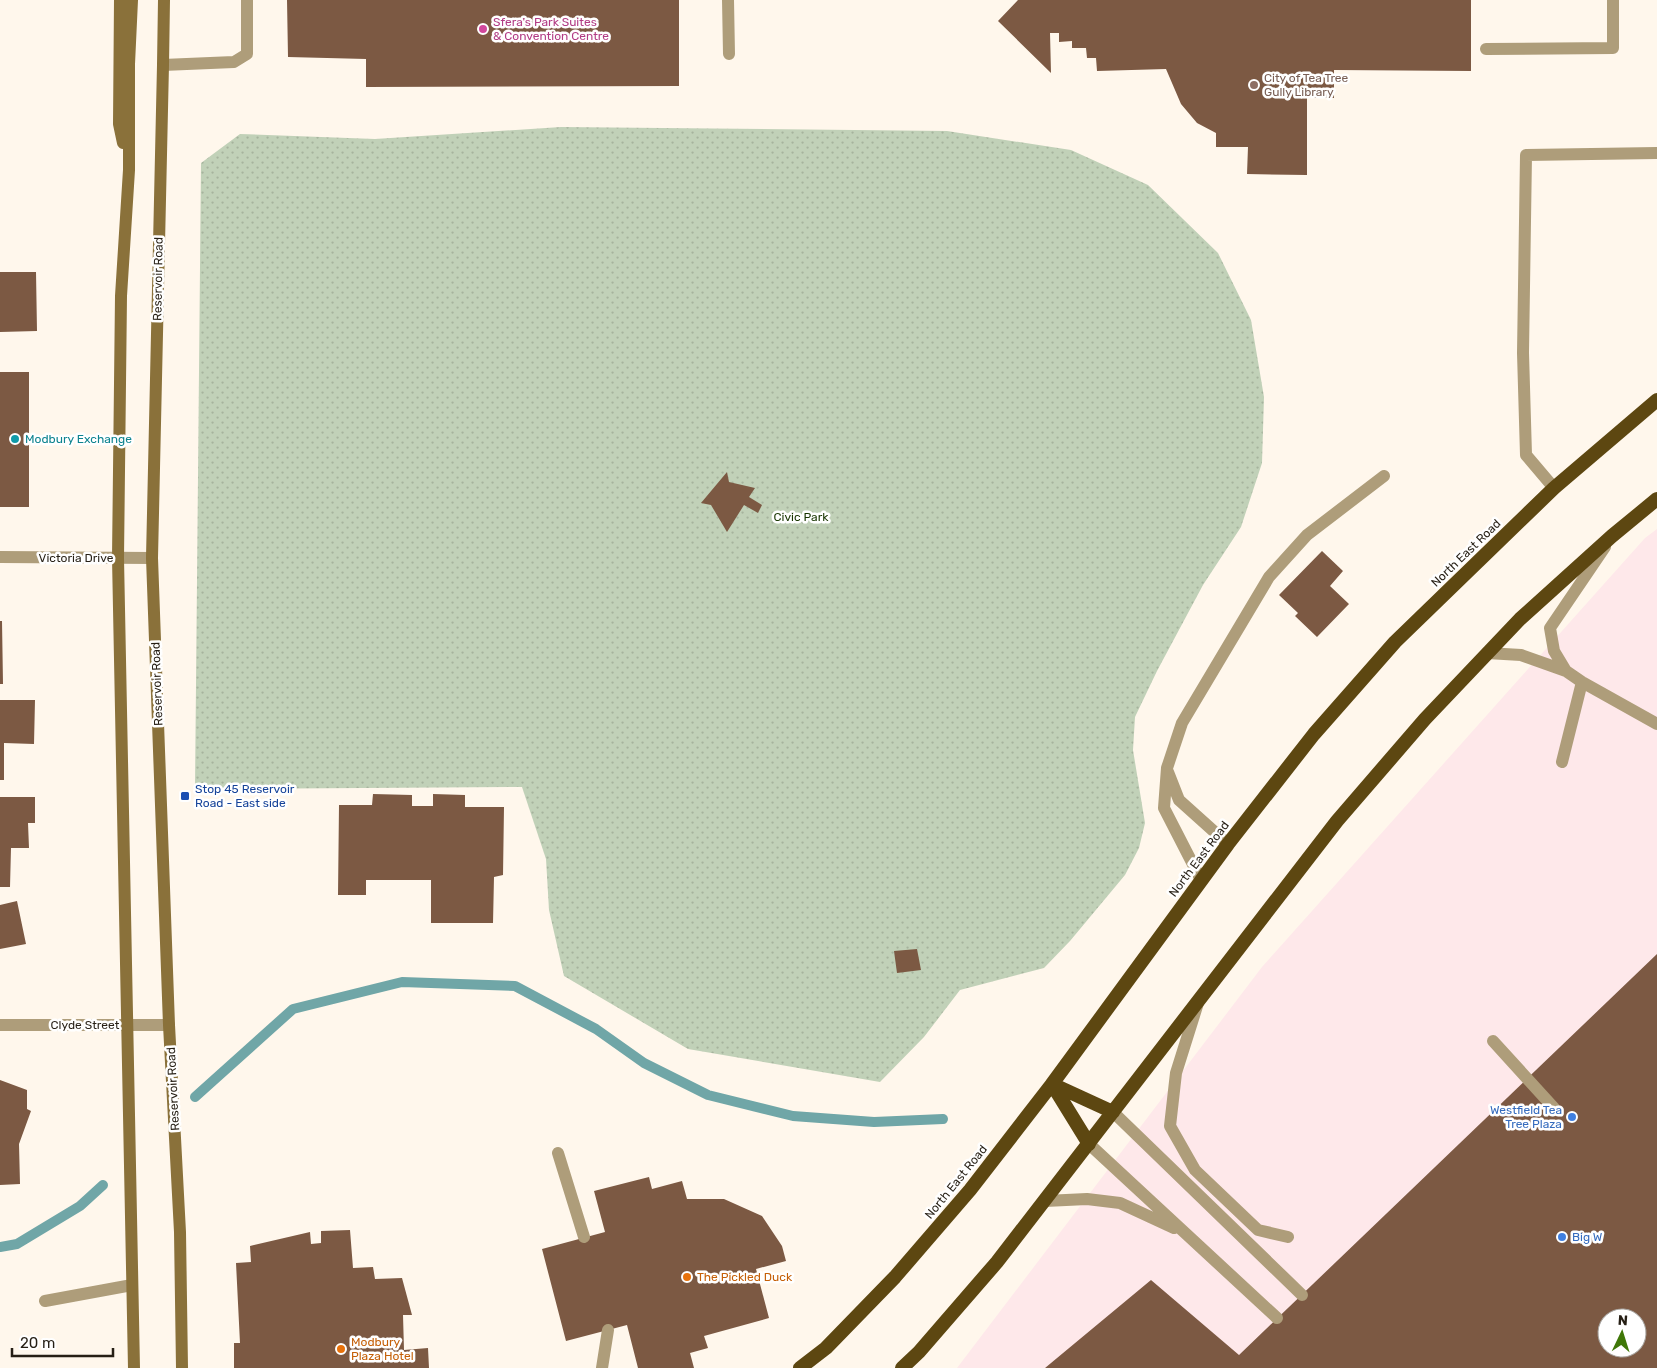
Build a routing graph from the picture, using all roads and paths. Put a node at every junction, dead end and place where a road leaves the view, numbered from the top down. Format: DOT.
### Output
graph roads {
  1 [pos="120,0"];
  2 [pos="132,0"];
  3 [pos="164,0"];
  4 [pos="247,0"];
  5 [pos="728,0"];
  6 [pos="1613,0"];
  7 [pos="1486,49"];
  8 [pos="729,54"];
  9 [pos="163,65"];
  10 [pos="1657,153"];
  11 [pos="129,170"];
  12 [pos="1657,400"];
  13 [pos="1384,476"];
  14 [pos="1554,488"];
  15 [pos="1657,499"];
  16 [pos="1612,536"];
  17 [pos="0,557"];
  18 [pos="118,558"];
  19 [pos="152,558"];
  20 [pos="1487,653"];
  21 [pos="1566,670"];
  22 [pos="1582,682"];
  23 [pos="1657,724"];
  24 [pos="1562,762"];
  25 [pos="1167,768"];
  26 [pos="1228,844"];
  27 [pos="1201,880"];
  28 [pos="1199,1000"];
  29 [pos="0,1024"];
  30 [pos="127,1025"];
  31 [pos="169,1026"];
  32 [pos="1493,1041"];
  33 [pos="1052,1084"];
  34 [pos="1554,1108"];
  35 [pos="1113,1112"];
  36 [pos="1089,1144"];
  37 [pos="558,1153"];
  38 [pos="1045,1201"];
  39 [pos="1186,1234"];
  40 [pos="1288,1237"];
  41 [pos="584,1238"];
  42 [pos="132,1284"];
  43 [pos="1302,1295"];
  44 [pos="46,1301"];
  45 [pos="1277,1318"];
  46 [pos="608,1330"];
  47 [pos="134,1368"];
  48 [pos="182,1368"];
  49 [pos="602,1368"];
  50 [pos="800,1368"];
  51 [pos="902,1368"];
  1 -- 11 [label="main road"];
  2 -- 11 [label="main road"];
  3 -- 9 [label="main road, Reservoir Road"];
  4 -- 9 [label="street"];
  5 -- 8 [label="street"];
  6 -- 7 [label="street"];
  9 -- 19 [label="main road, Reservoir Road"];
  10 -- 14 [label="street"];
  11 -- 18 [label="main road"];
  12 -- 14 [label="highway, North East Road"];
  13 -- 25 [label="street"];
  14 -- 26 [label="highway, North East Road"];
  15 -- 16 [label="highway"];
  16 -- 20 [label="highway"];
  16 -- 21 [label="street"];
  17 -- 18 [label="street, Victoria Drive"];
  18 -- 19 [label="street, Victoria Drive"];
  18 -- 30 [label="main road"];
  19 -- 31 [label="main road, Reservoir Road"];
  20 -- 21 [label="street"];
  20 -- 28 [label="highway"];
  21 -- 22 [label="street"];
  22 -- 23 [label="street"];
  22 -- 24 [label="street"];
  25 -- 26 [label="street"];
  25 -- 27 [label="street"];
  26 -- 27 [label="highway, North East Road"];
  27 -- 33 [label="highway, North East Road"];
  28 -- 35 [label="highway"];
  28 -- 40 [label="street"];
  29 -- 30 [label="street, Clyde Street"];
  30 -- 31 [label="street, Clyde Street"];
  30 -- 42 [label="main road"];
  31 -- 48 [label="main road, Reservoir Road"];
  32 -- 34 [label="street"];
  33 -- 35 [label="highway"];
  33 -- 36 [label="highway"];
  33 -- 50 [label="highway, North East Road"];
  35 -- 36 [label="highway"];
  35 -- 43 [label="street"];
  36 -- 38 [label="highway"];
  36 -- 39 [label="street"];
  37 -- 41 [label="street"];
  38 -- 39 [label="street"];
  38 -- 51 [label="highway"];
  39 -- 45 [label="street"];
  42 -- 44 [label="street"];
  42 -- 47 [label="main road"];
  46 -- 49 [label="street"];
}
